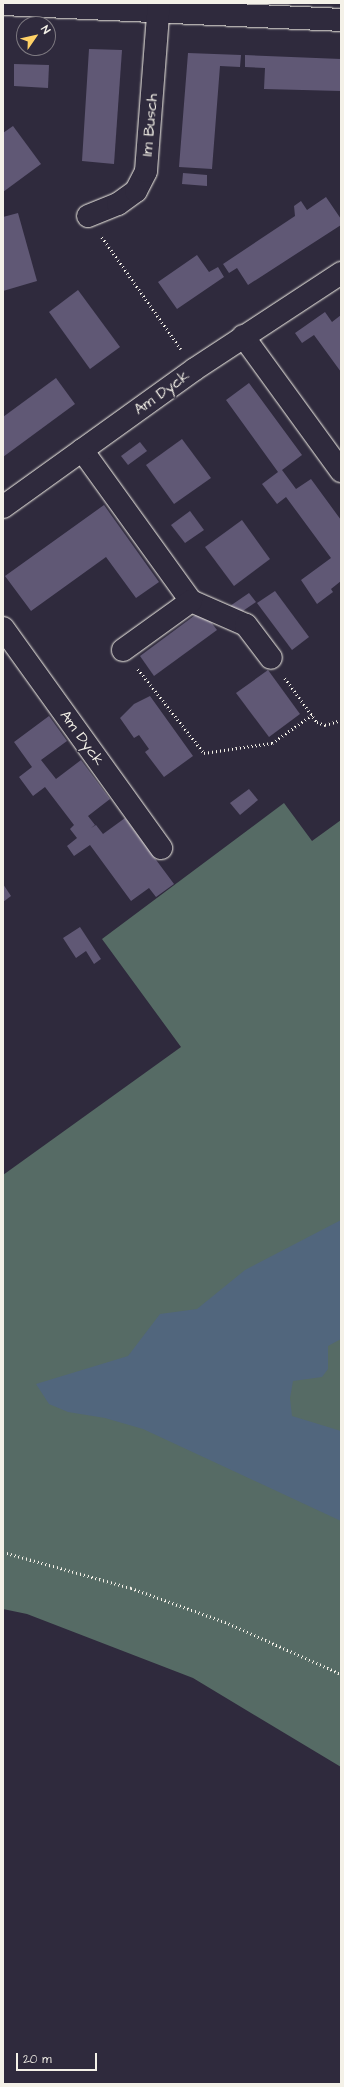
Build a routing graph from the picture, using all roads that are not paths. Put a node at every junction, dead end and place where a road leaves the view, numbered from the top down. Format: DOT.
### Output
graph roads {
  1 [pos="3,4"];
  2 [pos="159,7"];
  3 [pos="341,20"];
  4 [pos="88,216"];
  5 [pos="341,273"];
  6 [pos="243,336"];
  7 [pos="82,450"];
  8 [pos="341,471"];
  9 [pos="3,507"];
  10 [pos="191,601"];
  11 [pos="3,628"];
  12 [pos="123,650"];
  13 [pos="271,658"];
  14 [pos="161,848"];
  1 -- 2 [label="street"];
  2 -- 3 [label="street"];
  2 -- 4 [label="street, Im Busch"];
  5 -- 6 [label="street, Am Dyck"];
  6 -- 7 [label="street, Am Dyck"];
  6 -- 8 [label="street"];
  7 -- 9 [label="street, Am Dyck"];
  7 -- 10 [label="street"];
  10 -- 12 [label="street"];
  10 -- 13 [label="street"];
  11 -- 14 [label="street, Am Dyck"];
}
